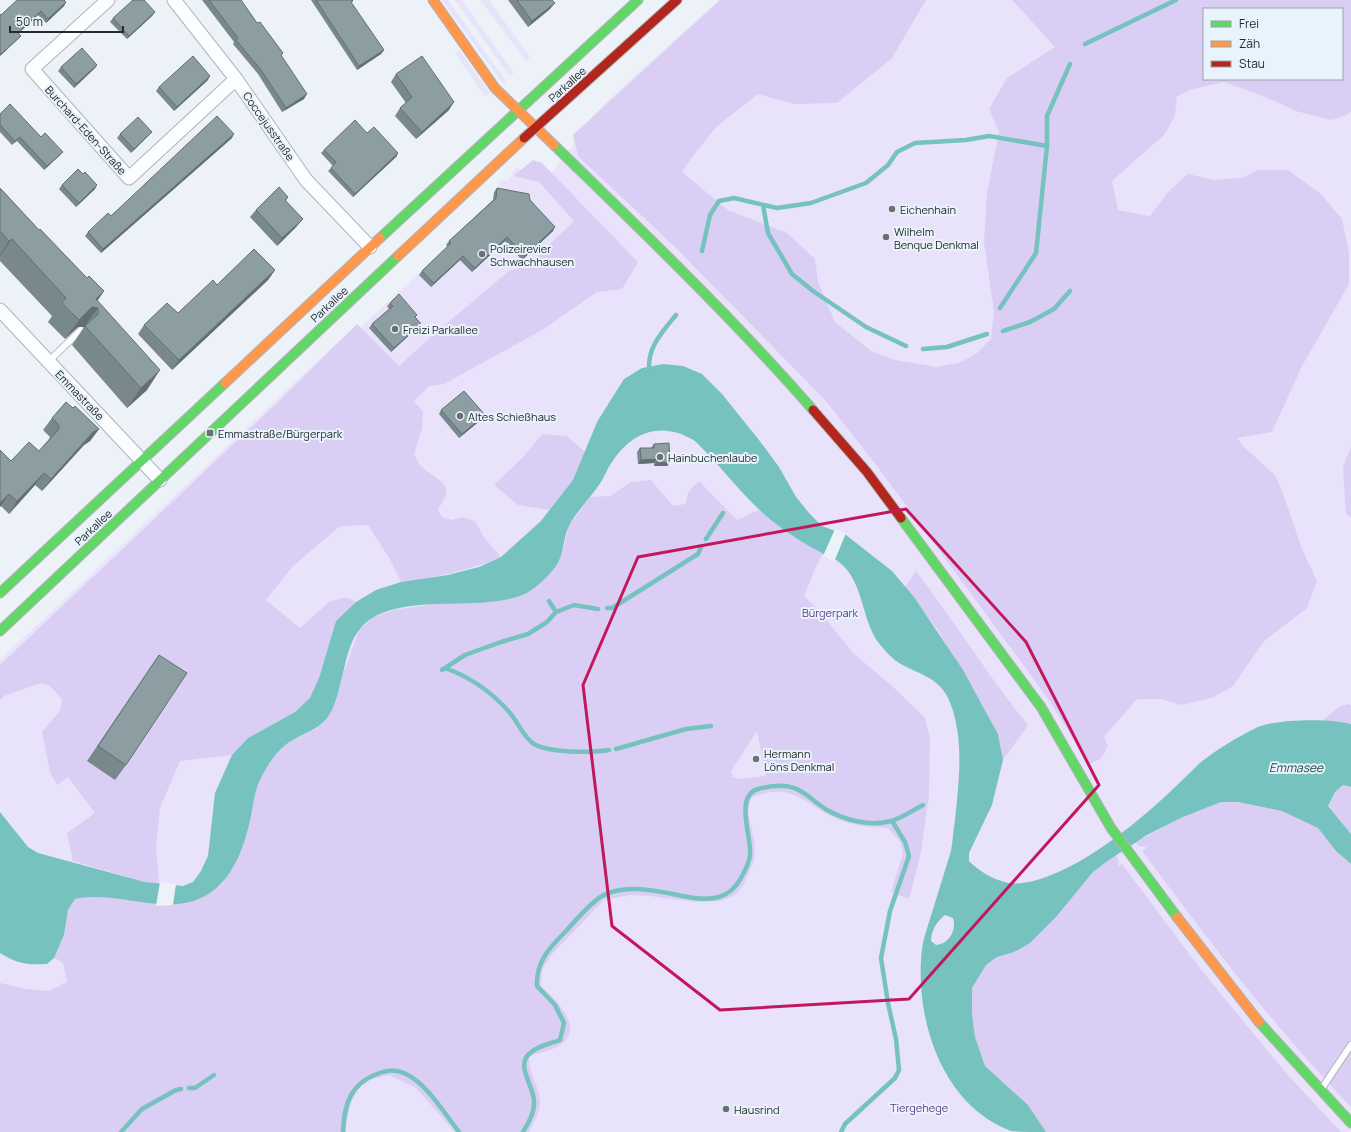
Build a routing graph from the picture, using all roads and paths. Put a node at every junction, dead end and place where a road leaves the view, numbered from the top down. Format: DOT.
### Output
graph roads {
  1 [pos="108,0"];
  2 [pos="174,0"];
  3 [pos="433,0"];
  4 [pos="638,0"];
  5 [pos="678,0"];
  6 [pos="236,79"];
  7 [pos="518,110"];
  8 [pos="536,128"];
  9 [pos="370,247"];
  10 [pos="0,310"];
  11 [pos="81,330"];
  12 [pos="48,362"];
  13 [pos="141,460"];
  14 [pos="160,480"];
  15 [pos="0,593"];
  16 [pos="0,630"];
  17 [pos="1351,1045"];
  18 [pos="1320,1091"];
  19 [pos="1351,1123"];
  1 -- 6 [label="street, Burchard-Eden-Straße"];
  2 -- 6 [label="street, Coccejusstraße"];
  3 -- 7 [label="main road"];
  4 -- 7 [label="main road, Parkallee"];
  5 -- 8 [label="main road, Parkallee"];
  6 -- 9 [label="street, Coccejusstraße"];
  7 -- 8 [label="main road"];
  7 -- 9 [label="main road, Parkallee"];
  8 -- 14 [label="main road, Parkallee"];
  8 -- 18 [label="main road"];
  9 -- 13 [label="main road, Parkallee"];
  10 -- 12 [label="street, Emmastraße"];
  11 -- 12 [label="lane"];
  12 -- 13 [label="street, Emmastraße"];
  13 -- 14 [label="street, Emmastraße"];
  13 -- 15 [label="main road, Parkallee"];
  14 -- 16 [label="main road, Parkallee"];
  17 -- 18 [label="lane"];
  18 -- 19 [label="main road"];
}
